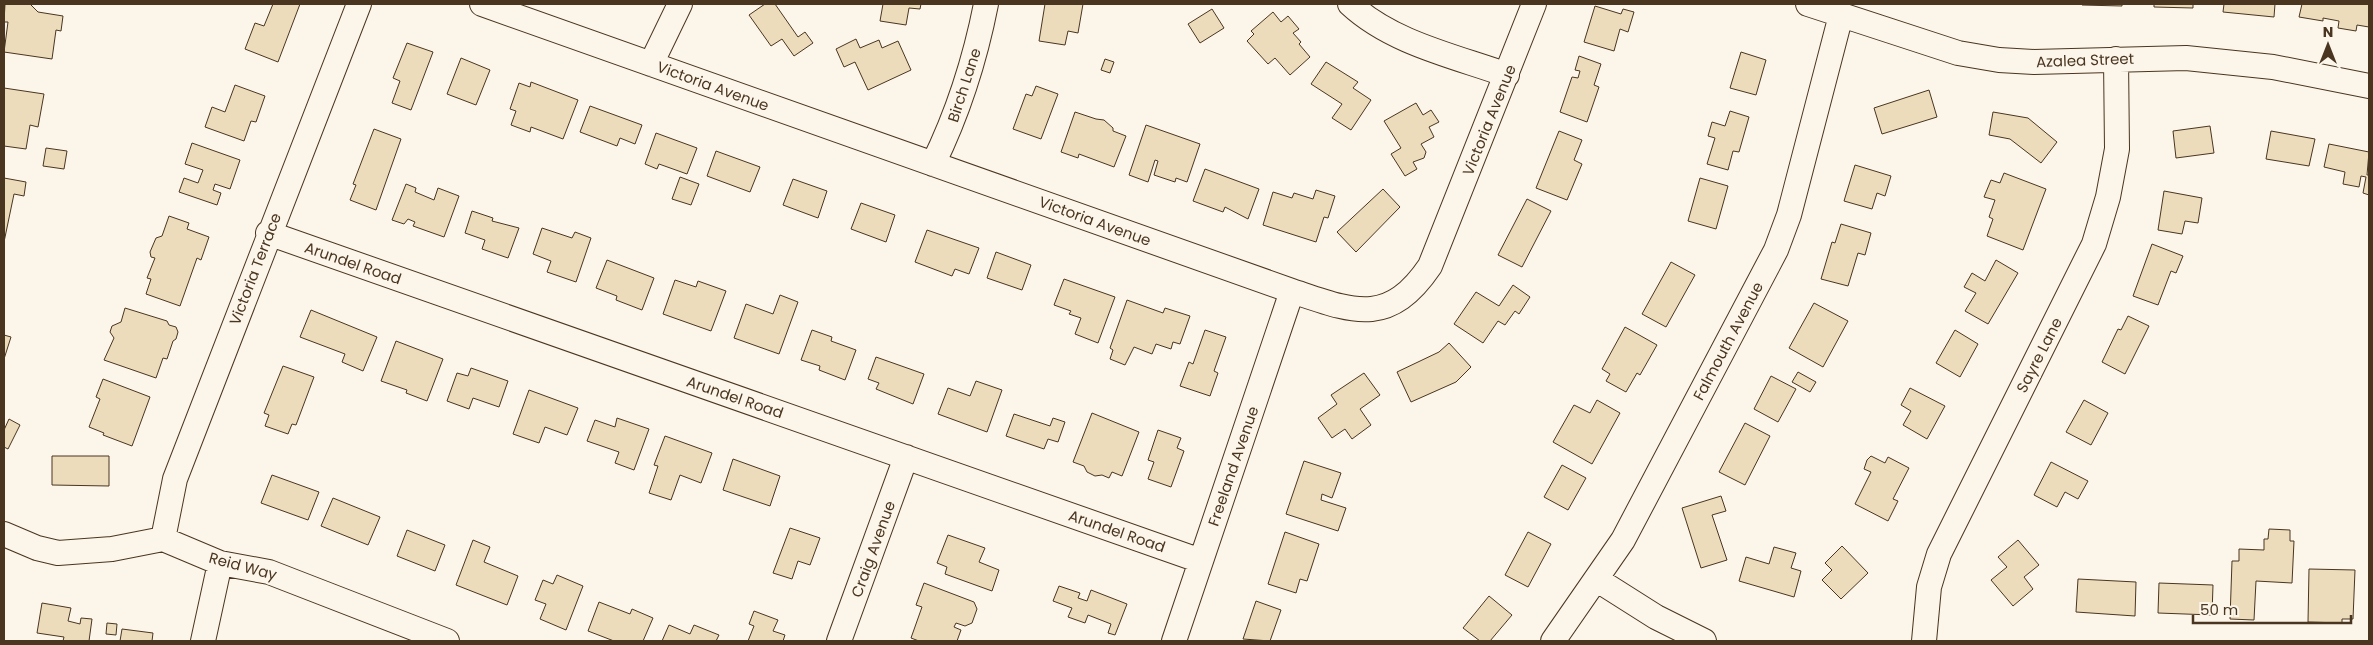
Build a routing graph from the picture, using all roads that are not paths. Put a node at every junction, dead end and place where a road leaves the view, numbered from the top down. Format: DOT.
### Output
graph roads {
  1 [pos="359,4"];
  2 [pos="482,4"];
  3 [pos="680,4"];
  4 [pos="986,4"];
  5 [pos="1350,4"];
  6 [pos="1534,4"];
  7 [pos="1808,4"];
  8 [pos="1841,15"];
  9 [pos="2116,59"];
  10 [pos="651,64"];
  11 [pos="1507,75"];
  12 [pos="2369,86"];
  13 [pos="933,164"];
  14 [pos="268,233"];
  15 [pos="1292,291"];
  16 [pos="906,457"];
  17 [pos="4,534"];
  18 [pos="163,539"];
  19 [pos="1201,561"];
  20 [pos="220,563"];
  21 [pos="1596,579"];
  22 [pos="204,641"];
  23 [pos="447,641"];
  24 [pos="839,641"];
  25 [pos="1174,641"];
  26 [pos="1553,641"];
  27 [pos="1704,641"];
  28 [pos="1924,641"];
  1 -- 14 [label="street, Victoria Terrace"];
  2 -- 10 [label="street, Victoria Avenue"];
  3 -- 10 [label="street"];
  4 -- 13 [label="street, Birch Lane"];
  5 -- 11 [label="street"];
  6 -- 11 [label="street, Victoria Avenue"];
  7 -- 8 [label="street, Azalea Street"];
  8 -- 9 [label="street, Azalea Street"];
  8 -- 21 [label="street, Falmouth Avenue"];
  9 -- 12 [label="street, Azalea Street"];
  9 -- 28 [label="street, Sayre Lane"];
  10 -- 13 [label="street, Victoria Avenue"];
  11 -- 15 [label="street, Victoria Avenue"];
  13 -- 15 [label="street, Victoria Avenue"];
  14 -- 16 [label="street, Arundel Road"];
  14 -- 18 [label="street, Victoria Terrace"];
  15 -- 19 [label="street, Freeland Avenue"];
  16 -- 19 [label="street, Arundel Road"];
  16 -- 24 [label="street, Craig Avenue"];
  17 -- 18 [label="street"];
  18 -- 20 [label="street, Reid Way"];
  19 -- 25 [label="street, Freeland Avenue"];
  20 -- 22 [label="street"];
  20 -- 23 [label="street, Reid Way"];
  21 -- 26 [label="street, Falmouth Avenue"];
  21 -- 27 [label="street"];
}
